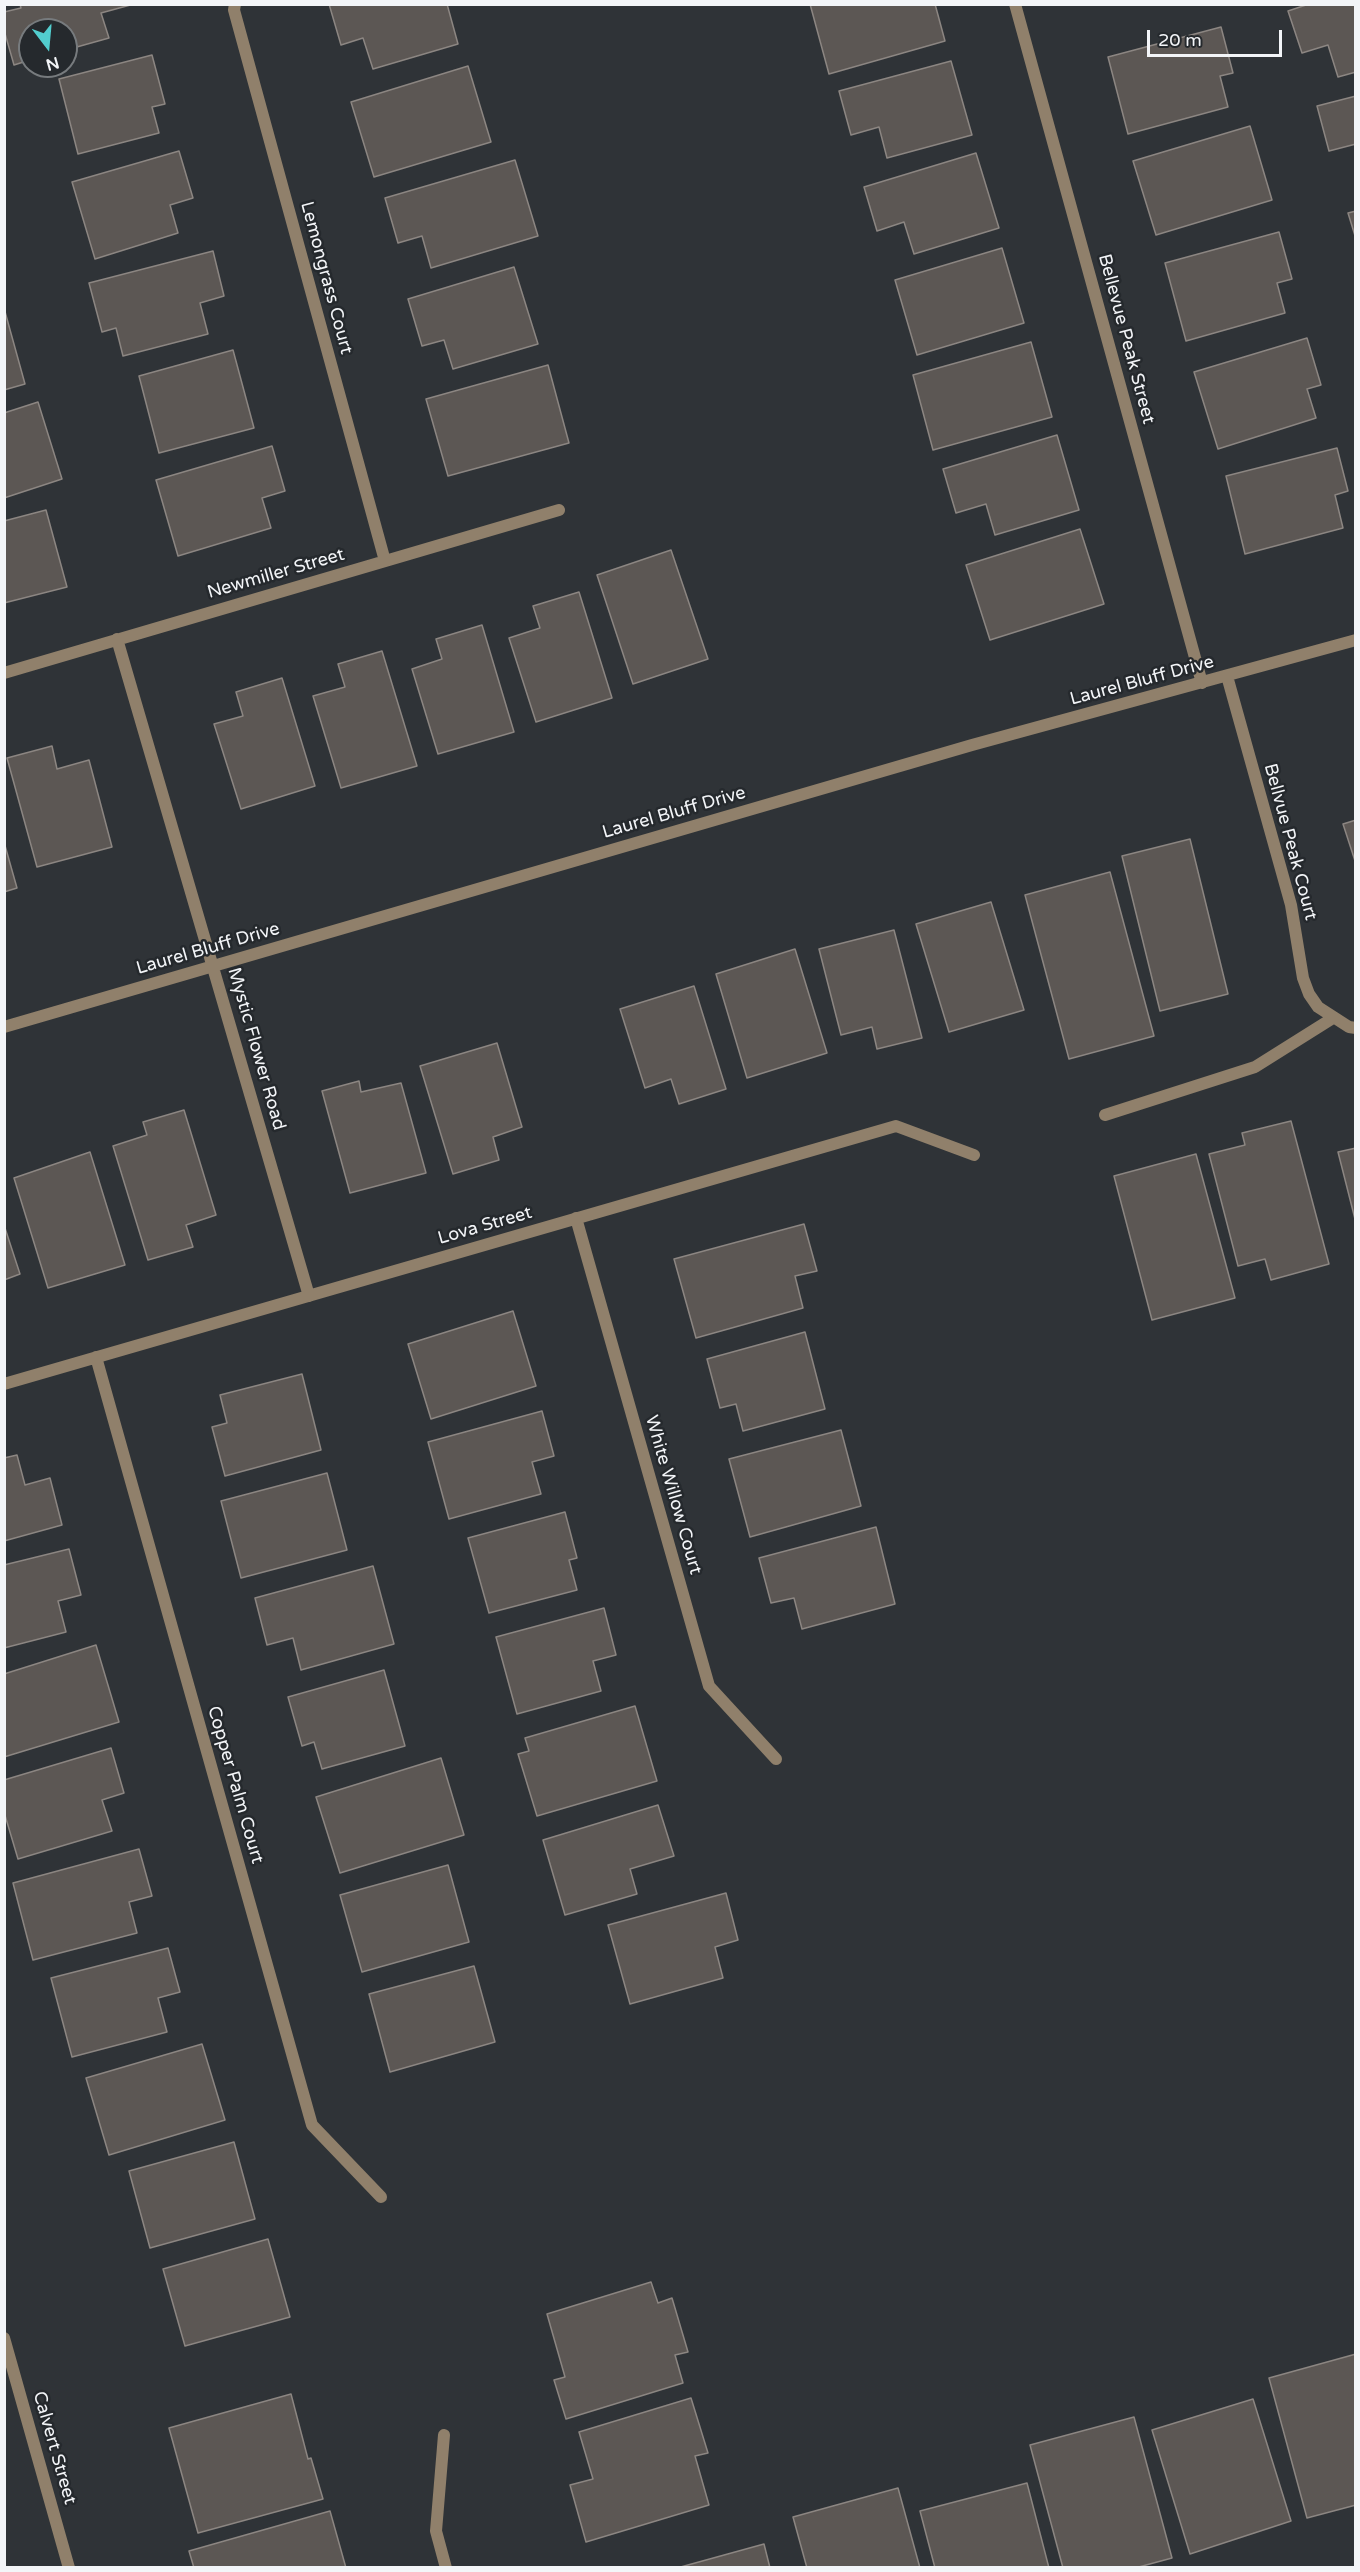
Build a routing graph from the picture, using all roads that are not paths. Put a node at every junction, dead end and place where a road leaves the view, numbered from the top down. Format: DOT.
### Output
graph roads {
  1 [pos="235,4"];
  2 [pos="1015,4"];
  3 [pos="559,510"];
  4 [pos="385,561"];
  5 [pos="117,639"];
  6 [pos="1356,640"];
  7 [pos="4,673"];
  8 [pos="1227,676"];
  9 [pos="1202,683"];
  10 [pos="213,966"];
  11 [pos="1333,1018"];
  12 [pos="4,1027"];
  13 [pos="1356,1028"];
  14 [pos="1105,1115"];
  15 [pos="974,1155"];
  16 [pos="576,1218"];
  17 [pos="309,1296"];
  18 [pos="96,1357"];
  19 [pos="4,1384"];
  20 [pos="776,1759"];
  21 [pos="381,2198"];
  22 [pos="4,2338"];
  23 [pos="444,2435"];
  24 [pos="69,2568"];
  25 [pos="446,2568"];
  1 -- 4 [label="street, Lemongrass Court"];
  2 -- 9 [label="street, Bellevue Peak Street"];
  3 -- 4 [label="street, Newmiller Street"];
  4 -- 5 [label="street, Newmiller Street"];
  5 -- 7 [label="street, Newmiller Street"];
  5 -- 10 [label="street, Mystic Flower Road"];
  6 -- 8 [label="street, Laurel Bluff Drive"];
  8 -- 9 [label="street, Laurel Bluff Drive"];
  8 -- 11 [label="street, Bellvue Peak Court"];
  9 -- 10 [label="street, Laurel Bluff Drive"];
  10 -- 12 [label="street, Laurel Bluff Drive"];
  10 -- 17 [label="street, Mystic Flower Road"];
  11 -- 13 [label="street, Bellvue Peak Court"];
  11 -- 14 [label="street"];
  15 -- 16 [label="street, Lova Street"];
  16 -- 17 [label="street, Lova Street"];
  16 -- 20 [label="street, White Willow Court"];
  17 -- 18 [label="street, Lova Street"];
  18 -- 19 [label="street, Lova Street"];
  18 -- 21 [label="street, Copper Palm Court"];
  22 -- 24 [label="street, Calvert Street"];
  23 -- 25 [label="street"];
}
